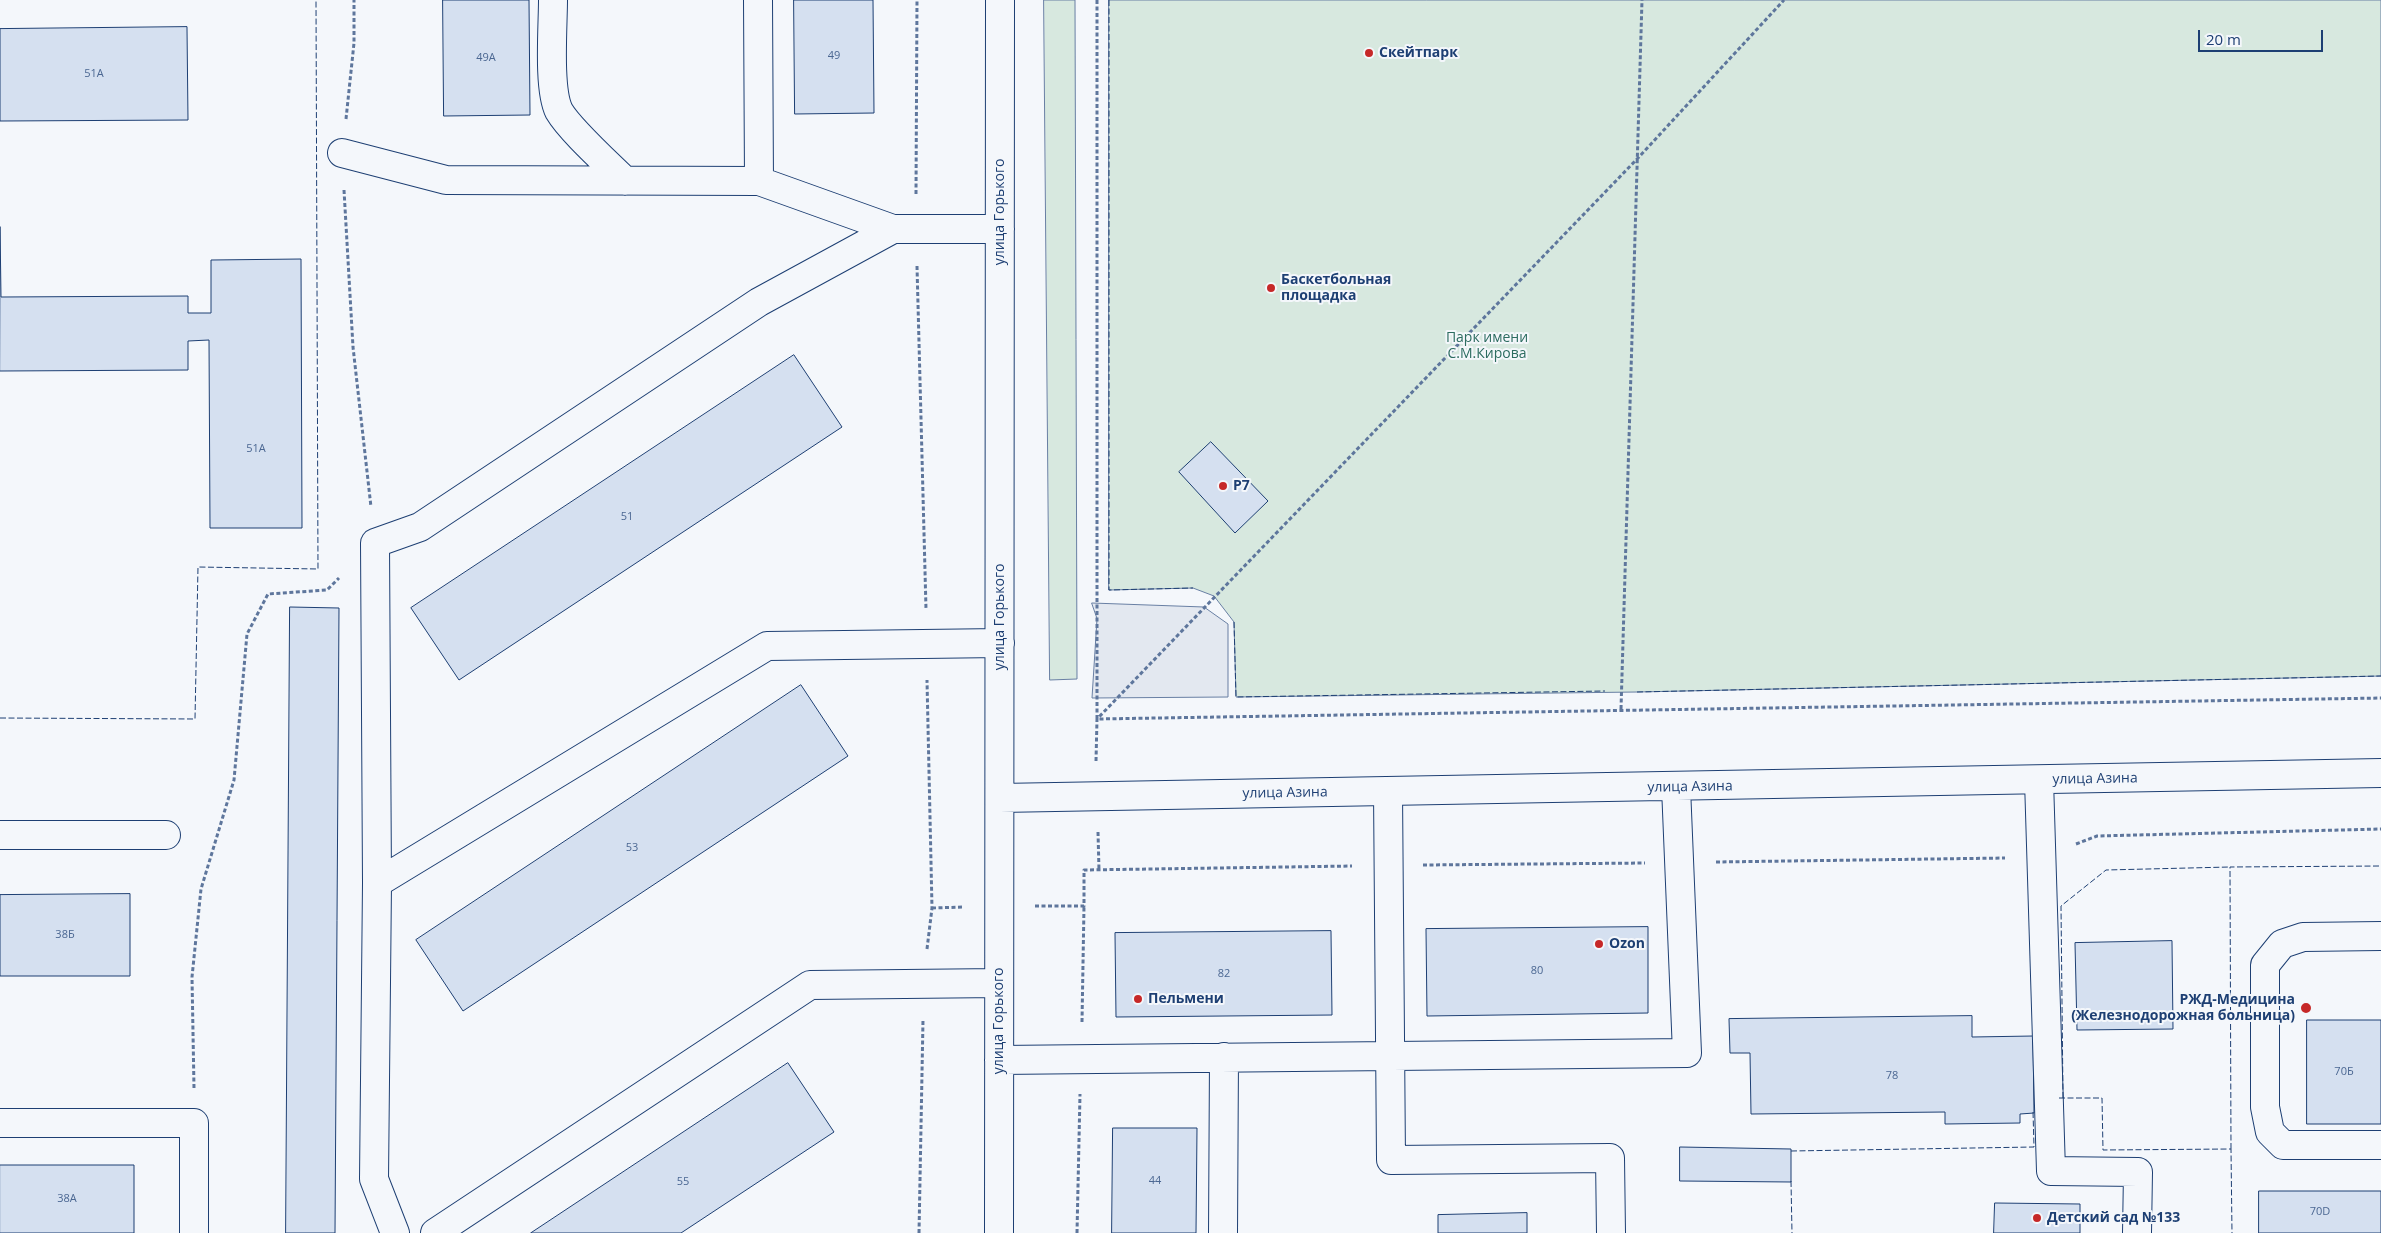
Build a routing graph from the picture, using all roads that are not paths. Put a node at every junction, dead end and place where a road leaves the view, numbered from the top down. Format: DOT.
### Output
graph roads {
  1 [pos="553,0"];
  2 [pos="758,0"];
  3 [pos="1000,0"];
  4 [pos="342,153"];
  5 [pos="625,181"];
  6 [pos="759,181"];
  7 [pos="893,229"];
  8 [pos="1000,229"];
  9 [pos="1000,643"];
  10 [pos="2381,773"];
  11 [pos="2039,780"];
  12 [pos="1676,787"];
  13 [pos="1388,791"];
  14 [pos="1000,798"];
  15 [pos="0,835"];
  16 [pos="166,835"];
  17 [pos="377,883"];
  18 [pos="2381,936"];
  19 [pos="999,983"];
  20 [pos="1391,1056"];
  21 [pos="1224,1057"];
  22 [pos="999,1060"];
  23 [pos="0,1123"];
  24 [pos="2381,1145"];
  25 [pos="194,1233"];
  26 [pos="394,1233"];
  27 [pos="435,1233"];
  28 [pos="999,1233"];
  29 [pos="1223,1233"];
  30 [pos="1611,1233"];
  31 [pos="2137,1233"];
  1 -- 5 [label="street"];
  2 -- 6 [label="street"];
  3 -- 8 [label="street, улица Горького"];
  4 -- 5 [label="street"];
  5 -- 6 [label="street"];
  6 -- 7 [label="street"];
  7 -- 8 [label="street"];
  7 -- 17 [label="street"];
  8 -- 9 [label="street, улица Горького"];
  9 -- 14 [label="street, улица Горького"];
  9 -- 17 [label="street"];
  10 -- 11 [label="street, улица Азина"];
  11 -- 12 [label="street, улица Азина"];
  11 -- 31 [label="street"];
  12 -- 13 [label="street, улица Азина"];
  12 -- 20 [label="street"];
  13 -- 14 [label="street, улица Азина"];
  13 -- 20 [label="street"];
  14 -- 19 [label="street, улица Горького"];
  15 -- 16 [label="street"];
  17 -- 26 [label="street"];
  18 -- 24 [label="street"];
  19 -- 22 [label="street, улица Горького"];
  19 -- 27 [label="street"];
  20 -- 21 [label="street"];
  20 -- 30 [label="street"];
  21 -- 22 [label="street"];
  21 -- 29 [label="street"];
  22 -- 28 [label="street, улица Горького"];
  23 -- 25 [label="street"];
}
